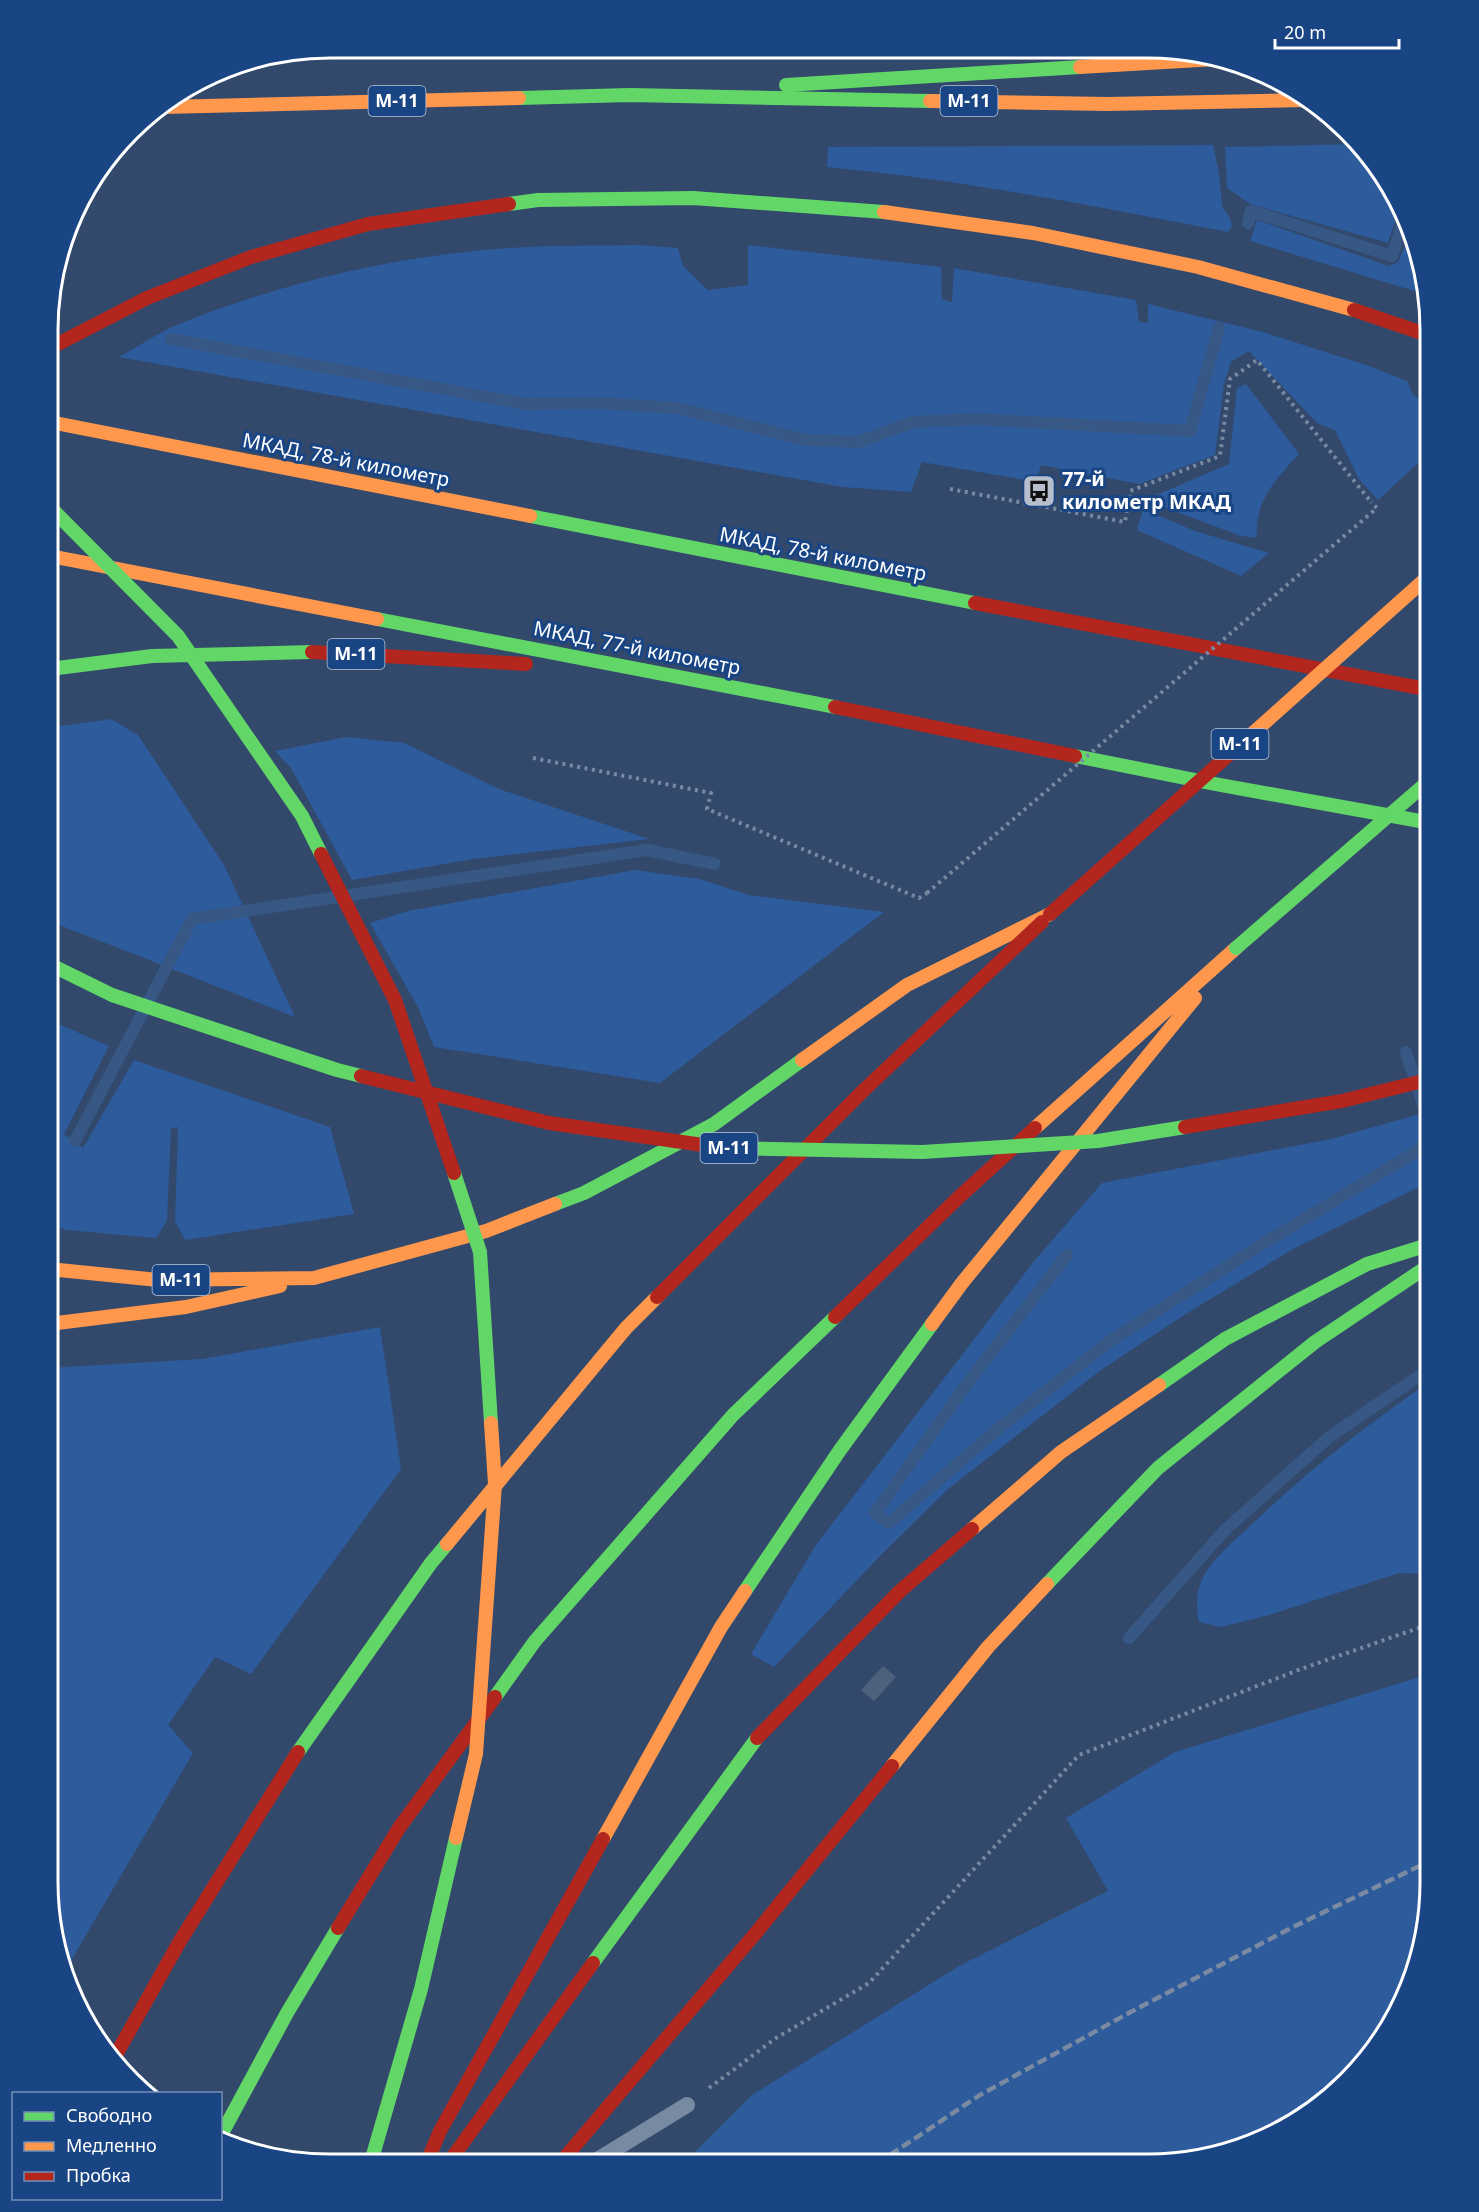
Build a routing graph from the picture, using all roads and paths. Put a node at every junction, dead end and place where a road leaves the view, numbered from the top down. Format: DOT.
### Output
graph roads {
  1 [pos="1184,61"];
  2 [pos="630,95"];
  3 [pos="1293,100"];
  4 [pos="176,107"];
  5 [pos="1420,332"];
  6 [pos="58,344"];
  7 [pos="58,424"];
  8 [pos="950,489"];
  9 [pos="58,515"];
  10 [pos="58,558"];
  11 [pos="1420,584"];
  12 [pos="58,668"];
  13 [pos="662,673"];
  14 [pos="1420,688"];
  15 [pos="533,758"];
  16 [pos="1420,789"];
  17 [pos="1420,821"];
  18 [pos="1050,914"];
  19 [pos="1236,948"];
  20 [pos="58,968"];
  21 [pos="1420,1082"];
  22 [pos="1420,1247"];
  23 [pos="58,1270"];
  24 [pos="1420,1271"];
  25 [pos="314,1278"];
  26 [pos="58,1323"];
  27 [pos="1420,1628"];
  28 [pos="118,2051"];
  29 [pos="687,2105"];
  30 [pos="223,2131"];
  31 [pos="373,2154"];
  32 [pos="431,2154"];
  33 [pos="455,2154"];
  34 [pos="568,2154"];
  35 [pos="607,2154"];
  1 -- 2 [label="main road, М-11"];
  2 -- 3 [label="main road, М-11"];
  2 -- 4 [label="main road, М-11"];
  5 -- 6 [label="main road"];
  7 -- 14 [label="main road, МКАД, 78-й километр"];
  8 -- 15 [label="path, bridge"];
  9 -- 31 [label="main road, bridge"];
  10 -- 13 [label="main road, МКАД, 77-й километр"];
  11 -- 18 [label="main road, М-11, bridge"];
  12 -- 13 [label="main road, М-11"];
  13 -- 17 [label="main road, МКАД, 77-й километр"];
  16 -- 19 [label="main road, bridge"];
  18 -- 25 [label="main road, М-11"];
  18 -- 28 [label="main road"];
  19 -- 30 [label="main road"];
  19 -- 32 [label="main road"];
  20 -- 21 [label="main road, М-11, bridge"];
  22 -- 33 [label="main road"];
  23 -- 25 [label="main road, М-11"];
  24 -- 34 [label="main road"];
  25 -- 26 [label="main road"];
  27 -- 29 [label="path"];
  29 -- 35 [label="lane"];
}
